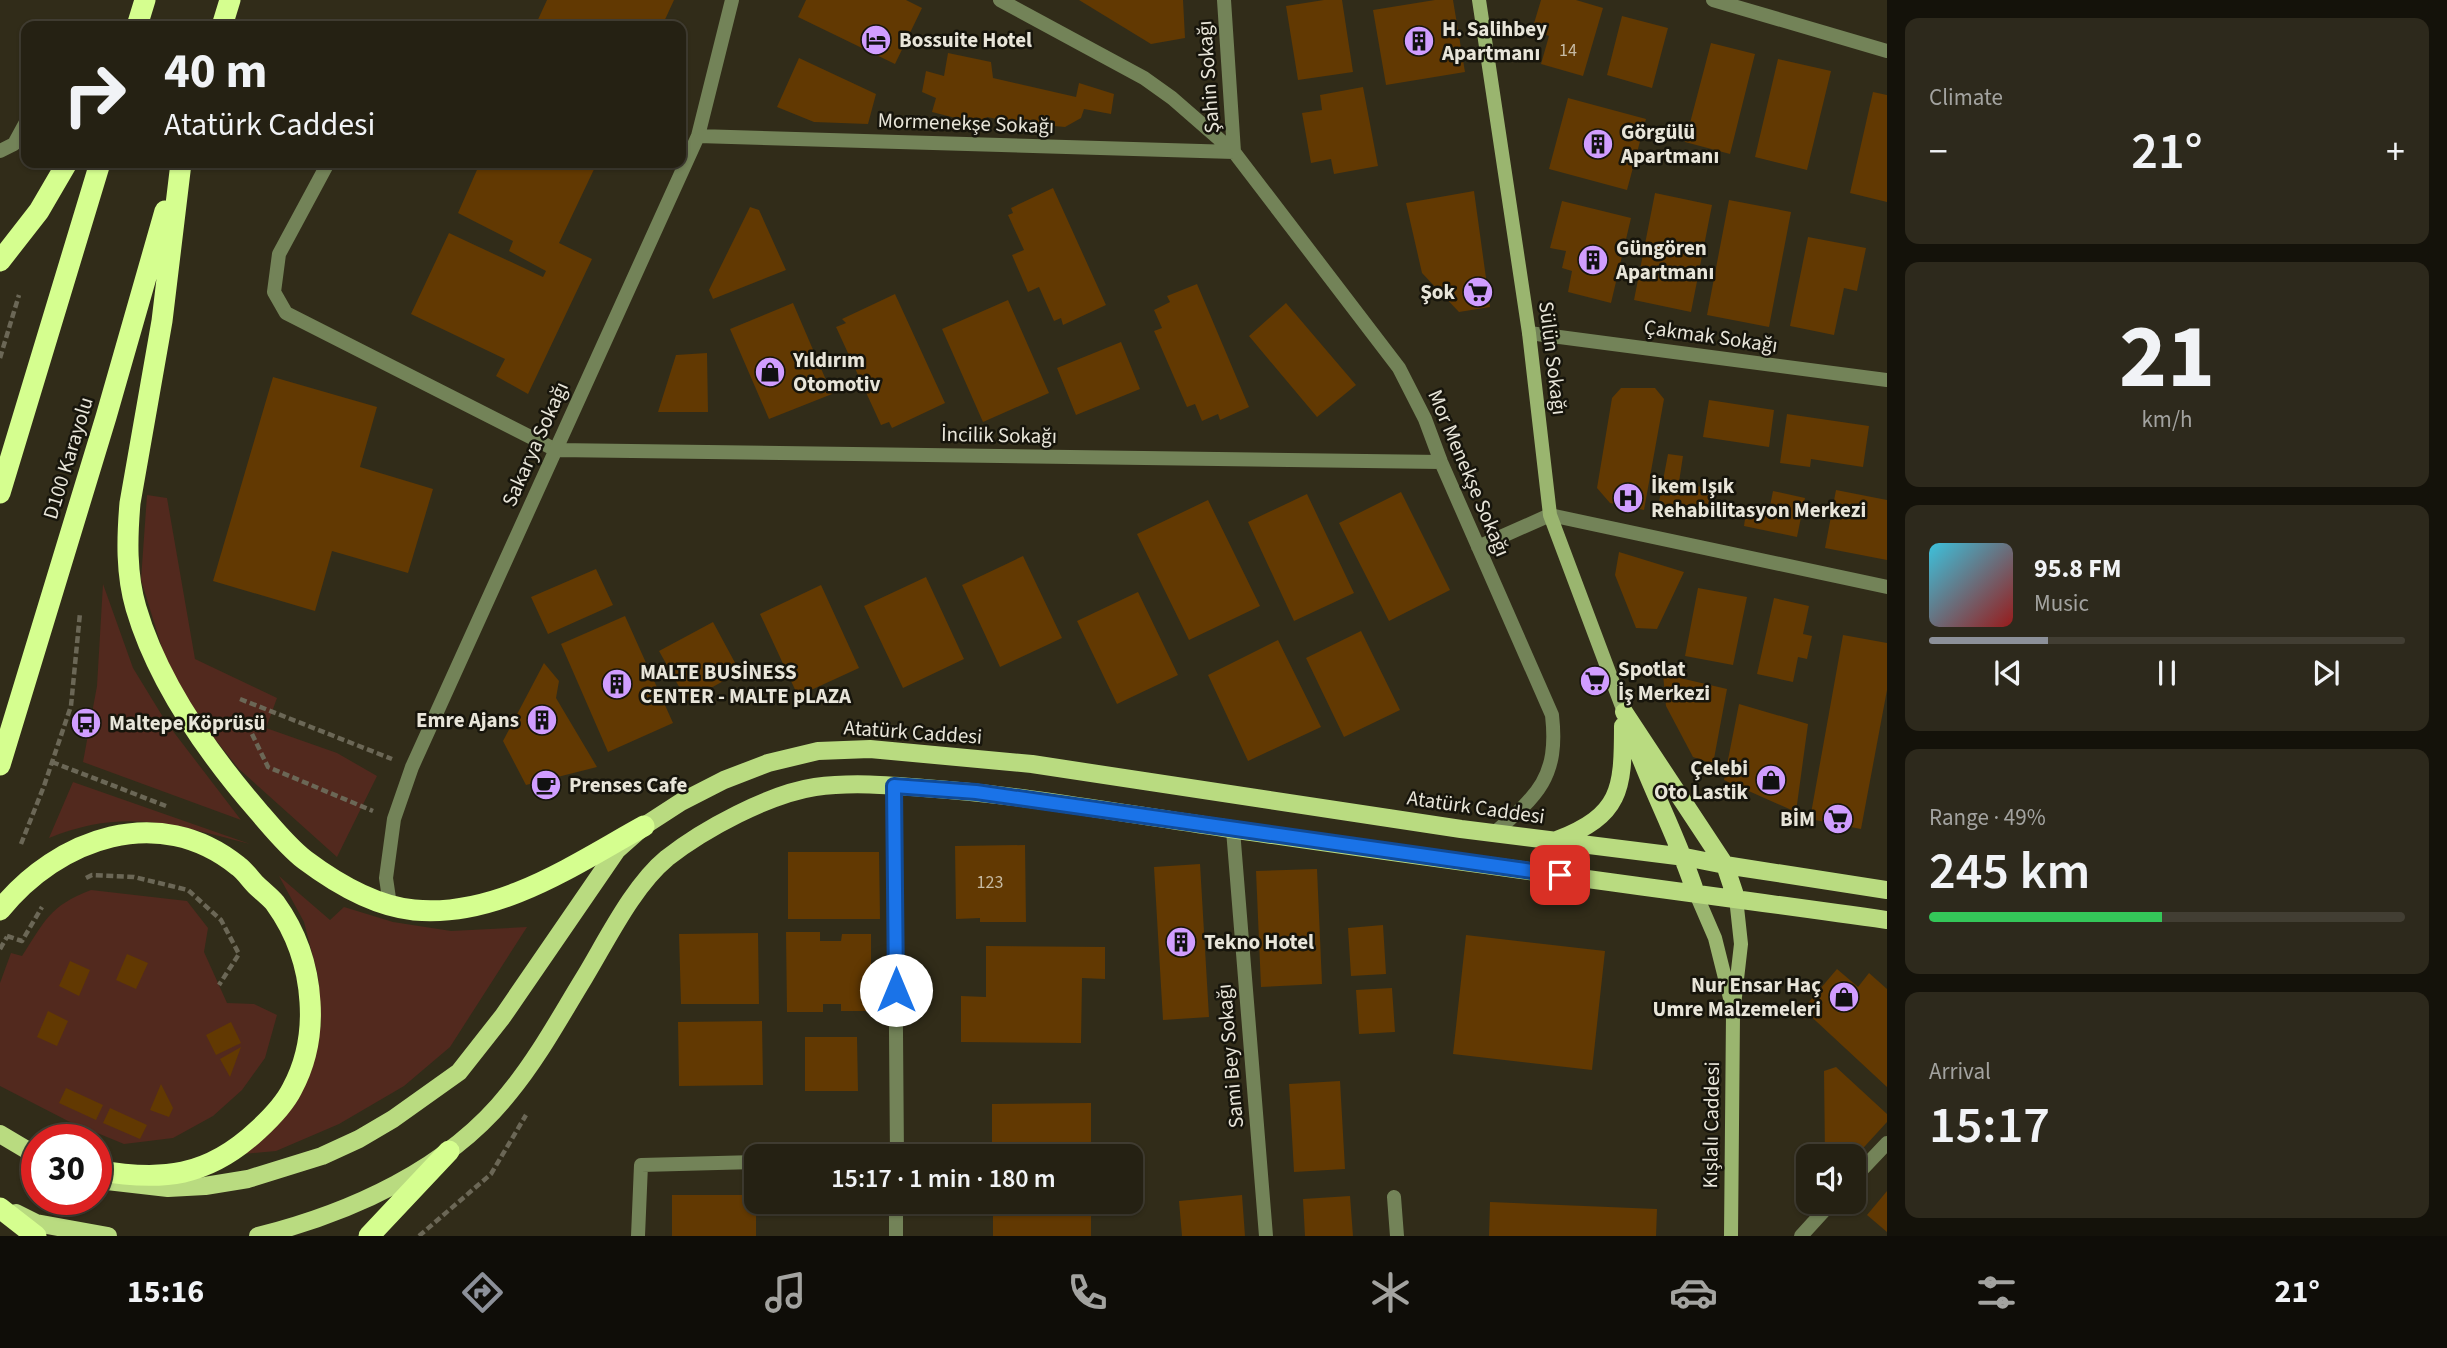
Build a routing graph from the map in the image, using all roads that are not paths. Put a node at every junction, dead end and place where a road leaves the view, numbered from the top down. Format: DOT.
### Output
graph roads {
  1 [pos="145,0"];
  2 [pos="230,0"];
  3 [pos="732,0"];
  4 [pos="1000,0"];
  5 [pos="1224,0"];
  6 [pos="1479,0"];
  7 [pos="1713,0"];
  8 [pos="139,21"];
  9 [pos="224,21"];
  10 [pos="1887,51"];
  11 [pos="21,131"];
  12 [pos="698,136"];
  13 [pos="0,151"];
  14 [pos="1234,152"];
  15 [pos="686,163"];
  16 [pos="64,168"];
  17 [pos="98,168"];
  18 [pos="179,168"];
  19 [pos="179,168"];
  20 [pos="325,168"];
  21 [pos="684,168"];
  22 [pos="0,261"];
  23 [pos="1529,333"];
  24 [pos="1887,380"];
  25 [pos="556,450"];
  26 [pos="1441,462"];
  27 [pos="0,493"];
  28 [pos="1550,515"];
  29 [pos="1478,547"];
  30 [pos="1887,587"];
  31 [pos="1623,712"];
  32 [pos="0,765"];
  33 [pos="894,786"];
  34 [pos="644,826"];
  35 [pos="1233,830"];
  36 [pos="1494,833"];
  37 [pos="1554,841"];
  38 [pos="1685,857"];
  39 [pos="1725,865"];
  40 [pos="1887,890"];
  41 [pos="1696,894"];
  42 [pos="1736,898"];
  43 [pos="390,905"];
  44 [pos="0,910"];
  45 [pos="1887,920"];
  46 [pos="1733,1014"];
  47 [pos="0,1134"];
  48 [pos="1887,1143"];
  49 [pos="897,1144"];
  50 [pos="21,1146"];
  51 [pos="449,1151"];
  52 [pos="744,1162"];
  53 [pos="1866,1165"];
  54 [pos="112,1172"];
  55 [pos="112,1183"];
  56 [pos="1394,1197"];
  57 [pos="0,1207"];
  58 [pos="897,1214"];
  59 [pos="1821,1214"];
  60 [pos="36,1236"];
  61 [pos="108,1236"];
  62 [pos="258,1236"];
  63 [pos="369,1236"];
  64 [pos="638,1236"];
  65 [pos="896,1236"];
  66 [pos="1266,1236"];
  67 [pos="1397,1236"];
  68 [pos="1731,1236"];
  69 [pos="1801,1236"];
  1 -- 8 [label="highway"];
  2 -- 9 [label="highway"];
  3 -- 12 [label="street, Sakarya Sokağı"];
  4 -- 14 [label="street, Mor Menekşe Sokağı"];
  5 -- 14 [label="street, Şahin Sokağı"];
  6 -- 23 [label="street, Sülün Sokağı"];
  7 -- 10 [label="street"];
  11 -- 13 [label="street"];
  12 -- 14 [label="street, Mormenekşe Sokağı"];
  12 -- 15 [label="street, Sakarya Sokağı"];
  14 -- 26 [label="street, Mor Menekşe Sokağı"];
  16 -- 22 [label="highway"];
  17 -- 27 [label="highway"];
  18 -- 32 [label="highway, D100 Karayolu"];
  19 -- 43 [label="highway"];
  20 -- 25 [label="street"];
  21 -- 25 [label="street, Sakarya Sokağı"];
  23 -- 24 [label="street, Çakmak Sokağı"];
  23 -- 28 [label="street, Sülün Sokağı"];
  25 -- 26 [label="street, İncilik Sokağı"];
  25 -- 43 [label="street, Sakarya Sokağı"];
  26 -- 29 [label="street, Mor Menekşe Sokağı"];
  28 -- 29 [label="street"];
  28 -- 30 [label="street"];
  28 -- 31 [label="street, Sülün Sokağı"];
  29 -- 36 [label="street, Mor Menekşe Sokağı"];
  31 -- 37 [label="main road"];
  31 -- 38 [label="main road"];
  31 -- 39 [label="main road"];
  33 -- 35 [label="main road"];
  33 -- 49 [label="street"];
  33 -- 51 [label="main road"];
  34 -- 36 [label="main road, Atatürk Caddesi"];
  34 -- 43 [label="highway"];
  34 -- 55 [label="main road, Atatürk Caddesi"];
  35 -- 41 [label="main road"];
  35 -- 66 [label="street, Sami Bey Sokağı"];
  36 -- 37 [label="main road, Atatürk Caddesi"];
  37 -- 38 [label="main road, Atatürk Caddesi"];
  38 -- 39 [label="main road, Atatürk Caddesi"];
  38 -- 41 [label="main road"];
  39 -- 40 [label="main road, Atatürk Caddesi"];
  39 -- 42 [label="main road"];
  41 -- 42 [label="main road"];
  41 -- 46 [label="street, Kışlalı Caddesi"];
  42 -- 45 [label="main road"];
  42 -- 46 [label="street, Kışlalı Caddesi"];
  44 -- 54 [label="highway"];
  46 -- 68 [label="street, Kışlalı Caddesi"];
  47 -- 50 [label="main road"];
  48 -- 53 [label="street"];
  51 -- 62 [label="main road"];
  51 -- 63 [label="highway"];
  52 -- 64 [label="street"];
  56 -- 67 [label="street"];
  57 -- 60 [label="highway"];
  57 -- 61 [label="main road"];
  58 -- 65 [label="street"];
  59 -- 69 [label="street"];
}
